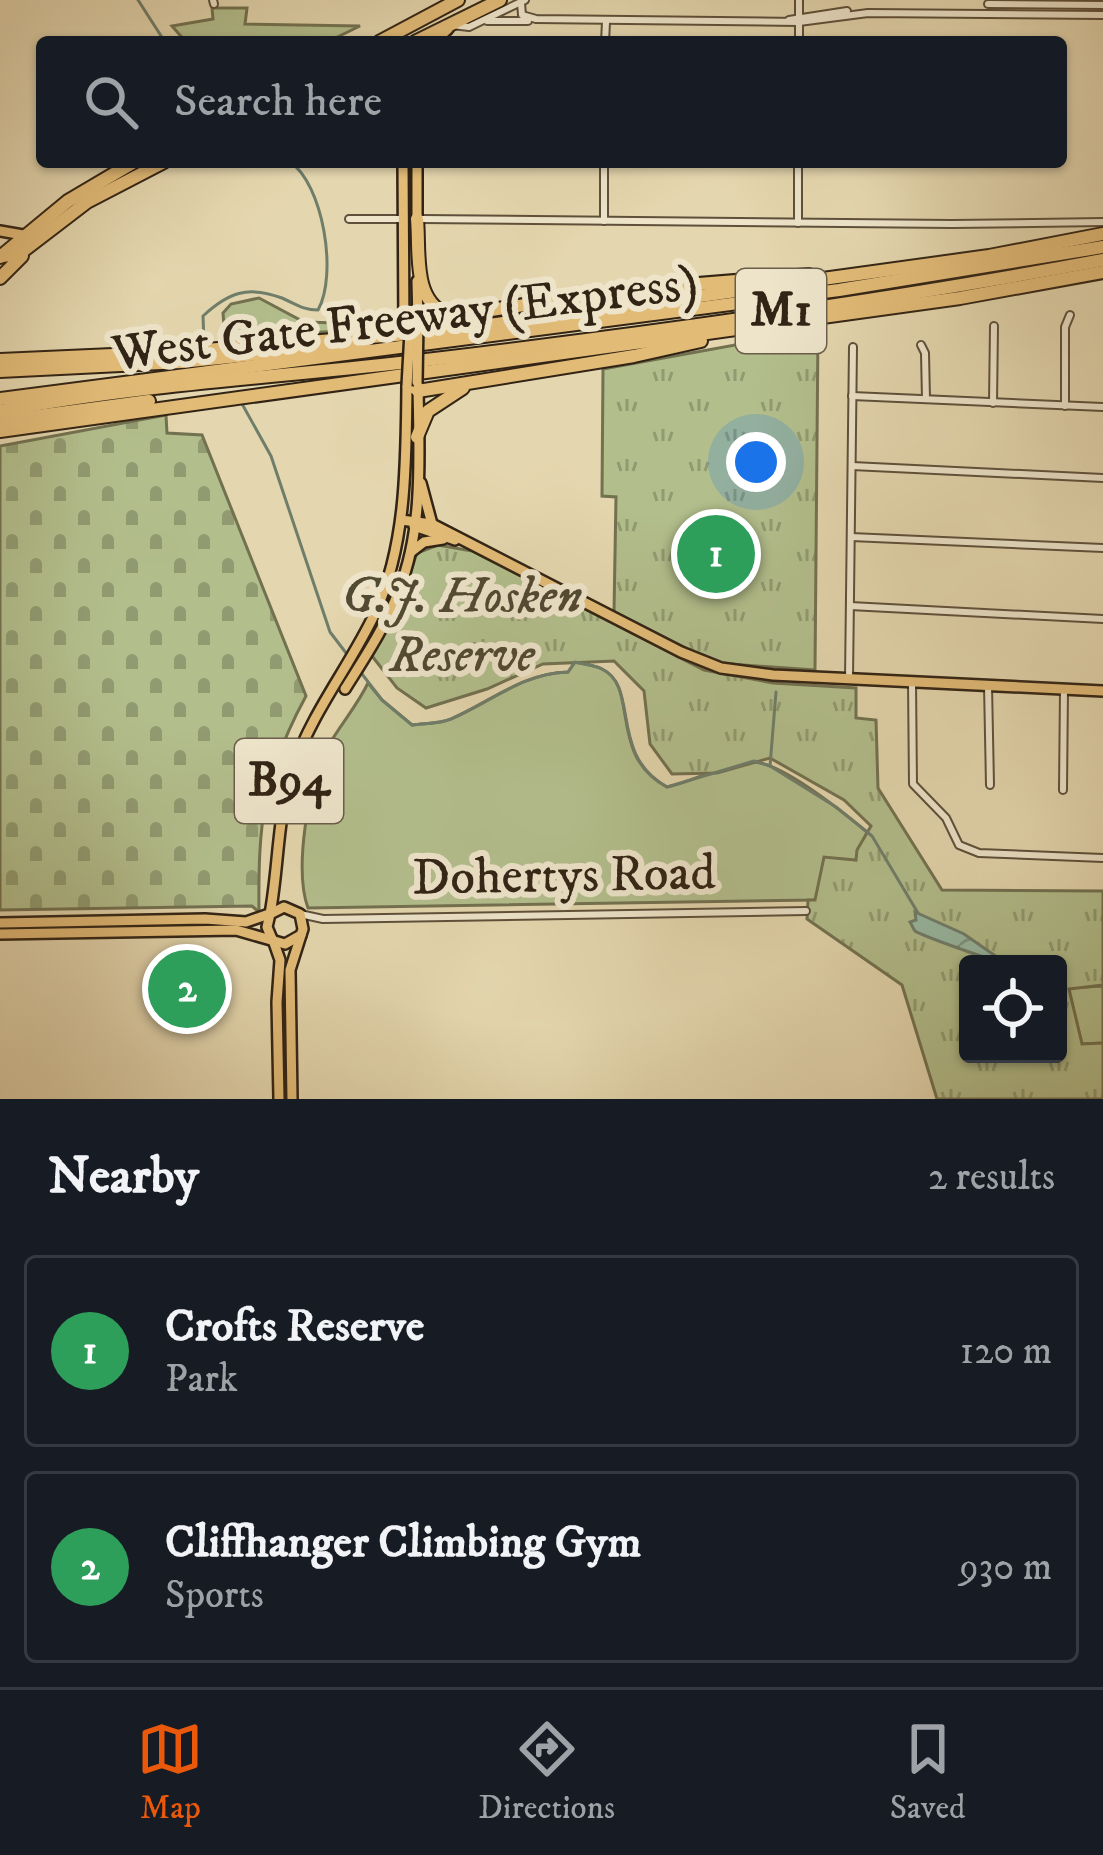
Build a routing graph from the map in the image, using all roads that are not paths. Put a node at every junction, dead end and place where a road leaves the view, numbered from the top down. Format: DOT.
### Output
graph roads {
  1 [pos="458,0"];
  2 [pos="500,0"];
  3 [pos="801,0"];
  4 [pos="523,1"];
  5 [pos="988,2"];
  6 [pos="1099,5"];
  7 [pos="832,11"];
  8 [pos="868,13"];
  9 [pos="979,14"];
  10 [pos="996,14"];
  11 [pos="1099,15"];
  12 [pos="550,19"];
  13 [pos="799,19"];
  14 [pos="605,20"];
  15 [pos="482,21"];
  16 [pos="413,24"];
  17 [pos="451,24"];
  18 [pos="390,36"];
  19 [pos="414,36"];
  20 [pos="427,36"];
  21 [pos="440,36"];
  22 [pos="605,36"];
  23 [pos="799,36"];
  24 [pos="125,168"];
  25 [pos="151,168"];
  26 [pos="404,168"];
  27 [pos="416,168"];
  28 [pos="604,168"];
  29 [pos="798,168"];
  30 [pos="68,208"];
  31 [pos="349,219"];
  32 [pos="410,219"];
  33 [pos="604,221"];
  34 [pos="1103,222"];
  35 [pos="798,223"];
  36 [pos="0,231"];
  37 [pos="1103,234"];
  38 [pos="32,236"];
  39 [pos="1103,247"];
  40 [pos="2,256"];
  41 [pos="989,256"];
  42 [pos="1103,260"];
  43 [pos="1103,272"];
  44 [pos="0,278"];
  45 [pos="446,314"];
  46 [pos="1070,315"];
  47 [pos="994,326"];
  48 [pos="755,327"];
  49 [pos="410,328"];
  50 [pos="921,346"];
  51 [pos="853,347"];
  52 [pos="0,360"];
  53 [pos="183,363"];
  54 [pos="0,370"];
  55 [pos="252,372"];
  56 [pos="499,376"];
  57 [pos="414,386"];
  58 [pos="205,394"];
  59 [pos="0,395"];
  60 [pos="853,396"];
  61 [pos="926,400"];
  62 [pos="993,403"];
  63 [pos="1065,406"];
  64 [pos="1103,407"];
  65 [pos="0,411"];
  66 [pos="0,424"];
  67 [pos="417,437"];
  68 [pos="852,466"];
  69 [pos="417,472"];
  70 [pos="1103,478"];
  71 [pos="400,520"];
  72 [pos="416,524"];
  73 [pos="432,524"];
  74 [pos="851,537"];
  75 [pos="448,538"];
  76 [pos="471,545"];
  77 [pos="1103,548"];
  78 [pos="411,552"];
  79 [pos="850,606"];
  80 [pos="1103,619"];
  81 [pos="850,679"];
  82 [pos="912,682"];
  83 [pos="988,685"];
  84 [pos="345,689"];
  85 [pos="1064,689"];
  86 [pos="1103,691"];
  87 [pos="990,785"];
  88 [pos="1063,790"];
  89 [pos="1103,858"];
  90 [pos="806,911"];
  91 [pos="298,913"];
  92 [pos="270,914"];
  93 [pos="323,920"];
  94 [pos="0,923"];
  95 [pos="0,934"];
  96 [pos="302,934"];
  97 [pos="272,939"];
  98 [pos="279,1099"];
  99 [pos="292,1099"];
  1 -- 16 [label="highway"];
  2 -- 17 [label="highway"];
  3 -- 7 [label="street"];
  3 -- 13 [label="street"];
  4 -- 12 [label="street"];
  4 -- 15 [label="street"];
  5 -- 6 [label="street"];
  5 -- 9 [label="street"];
  5 -- 10 [label="street"];
  6 -- 11 [label="street"];
  7 -- 8 [label="street"];
  7 -- 13 [label="street"];
  8 -- 9 [label="street"];
  8 -- 13 [label="street"];
  9 -- 10 [label="street"];
  10 -- 11 [label="street"];
  12 -- 14 [label="street"];
  12 -- 15 [label="street"];
  13 -- 14 [label="street"];
  13 -- 23 [label="street"];
  14 -- 22 [label="street"];
  15 -- 17 [label="street"];
  16 -- 18 [label="highway"];
  16 -- 19 [label="main road"];
  17 -- 20 [label="highway"];
  17 -- 21 [label="main road"];
  24 -- 30 [label="highway"];
  25 -- 30 [label="highway"];
  26 -- 32 [label="main road, B94"];
  27 -- 32 [label="main road, B94"];
  28 -- 33 [label="street"];
  29 -- 35 [label="street"];
  30 -- 38 [label="highway"];
  31 -- 32 [label="street"];
  32 -- 33 [label="street"];
  32 -- 45 [label="highway"];
  32 -- 49 [label="main road, B94"];
  32 -- 49 [label="main road, B94"];
  33 -- 35 [label="street"];
  34 -- 35 [label="street"];
  36 -- 38 [label="main road"];
  37 -- 41 [label="highway, M1"];
  38 -- 40 [label="highway"];
  38 -- 44 [label="highway"];
  39 -- 55 [label="highway, West Gate Freeway (Express) / M1"];
  41 -- 45 [label="highway"];
  41 -- 55 [label="highway, M1"];
  42 -- 55 [label="highway, West Gate Freeway (Express) / M1"];
  43 -- 48 [label="highway, M1"];
  45 -- 49 [label="highway"];
  46 -- 63 [label="street"];
  47 -- 62 [label="street"];
  48 -- 55 [label="highway, M1"];
  48 -- 56 [label="highway"];
  49 -- 57 [label="main road, B94, bridge"];
  49 -- 57 [label="main road, B94, bridge"];
  50 -- 61 [label="street"];
  51 -- 60 [label="street"];
  52 -- 53 [label="highway, M1"];
  53 -- 54 [label="highway"];
  53 -- 55 [label="highway, West Gate Freeway (Express) / M1"];
  53 -- 55 [label="highway, M1"];
  53 -- 59 [label="highway, West Gate Freeway (Express) / M1"];
  55 -- 58 [label="highway, West Gate Freeway (Express) / M1"];
  56 -- 57 [label="highway"];
  56 -- 67 [label="highway"];
  57 -- 67 [label="main road, B94"];
  57 -- 71 [label="main road, B94"];
  58 -- 65 [label="highway, West Gate Freeway (Express) / M1"];
  58 -- 66 [label="highway"];
  58 -- 66 [label="highway, M1"];
  60 -- 61 [label="street"];
  60 -- 68 [label="street"];
  61 -- 62 [label="street"];
  62 -- 63 [label="street"];
  63 -- 64 [label="street"];
  67 -- 69 [label="main road, B94"];
  68 -- 70 [label="street"];
  68 -- 74 [label="street"];
  69 -- 72 [label="main road, B94"];
  69 -- 73 [label="main road"];
  71 -- 72 [label="main road"];
  71 -- 92 [label="main road, B94"];
  72 -- 73 [label="main road"];
  72 -- 75 [label="main road"];
  72 -- 78 [label="main road, B94"];
  73 -- 76 [label="main road"];
  74 -- 77 [label="street"];
  74 -- 79 [label="street"];
  75 -- 76 [label="main road"];
  75 -- 78 [label="main road"];
  76 -- 81 [label="main road"];
  78 -- 84 [label="main road, B94"];
  79 -- 80 [label="street"];
  79 -- 81 [label="street"];
  81 -- 82 [label="main road"];
  82 -- 83 [label="main road"];
  82 -- 89 [label="street"];
  83 -- 85 [label="main road"];
  83 -- 87 [label="street"];
  85 -- 86 [label="main road"];
  85 -- 88 [label="street"];
  90 -- 93 [label="street, Dohertys Road"];
  91 -- 92 [label="main road"];
  91 -- 93 [label="street, Dohertys Road"];
  91 -- 96 [label="main road"];
  92 -- 94 [label="main road"];
  92 -- 97 [label="main road"];
  93 -- 96 [label="street"];
  95 -- 97 [label="main road"];
  96 -- 97 [label="main road"];
  96 -- 99 [label="main road"];
  97 -- 98 [label="main road"];
}
